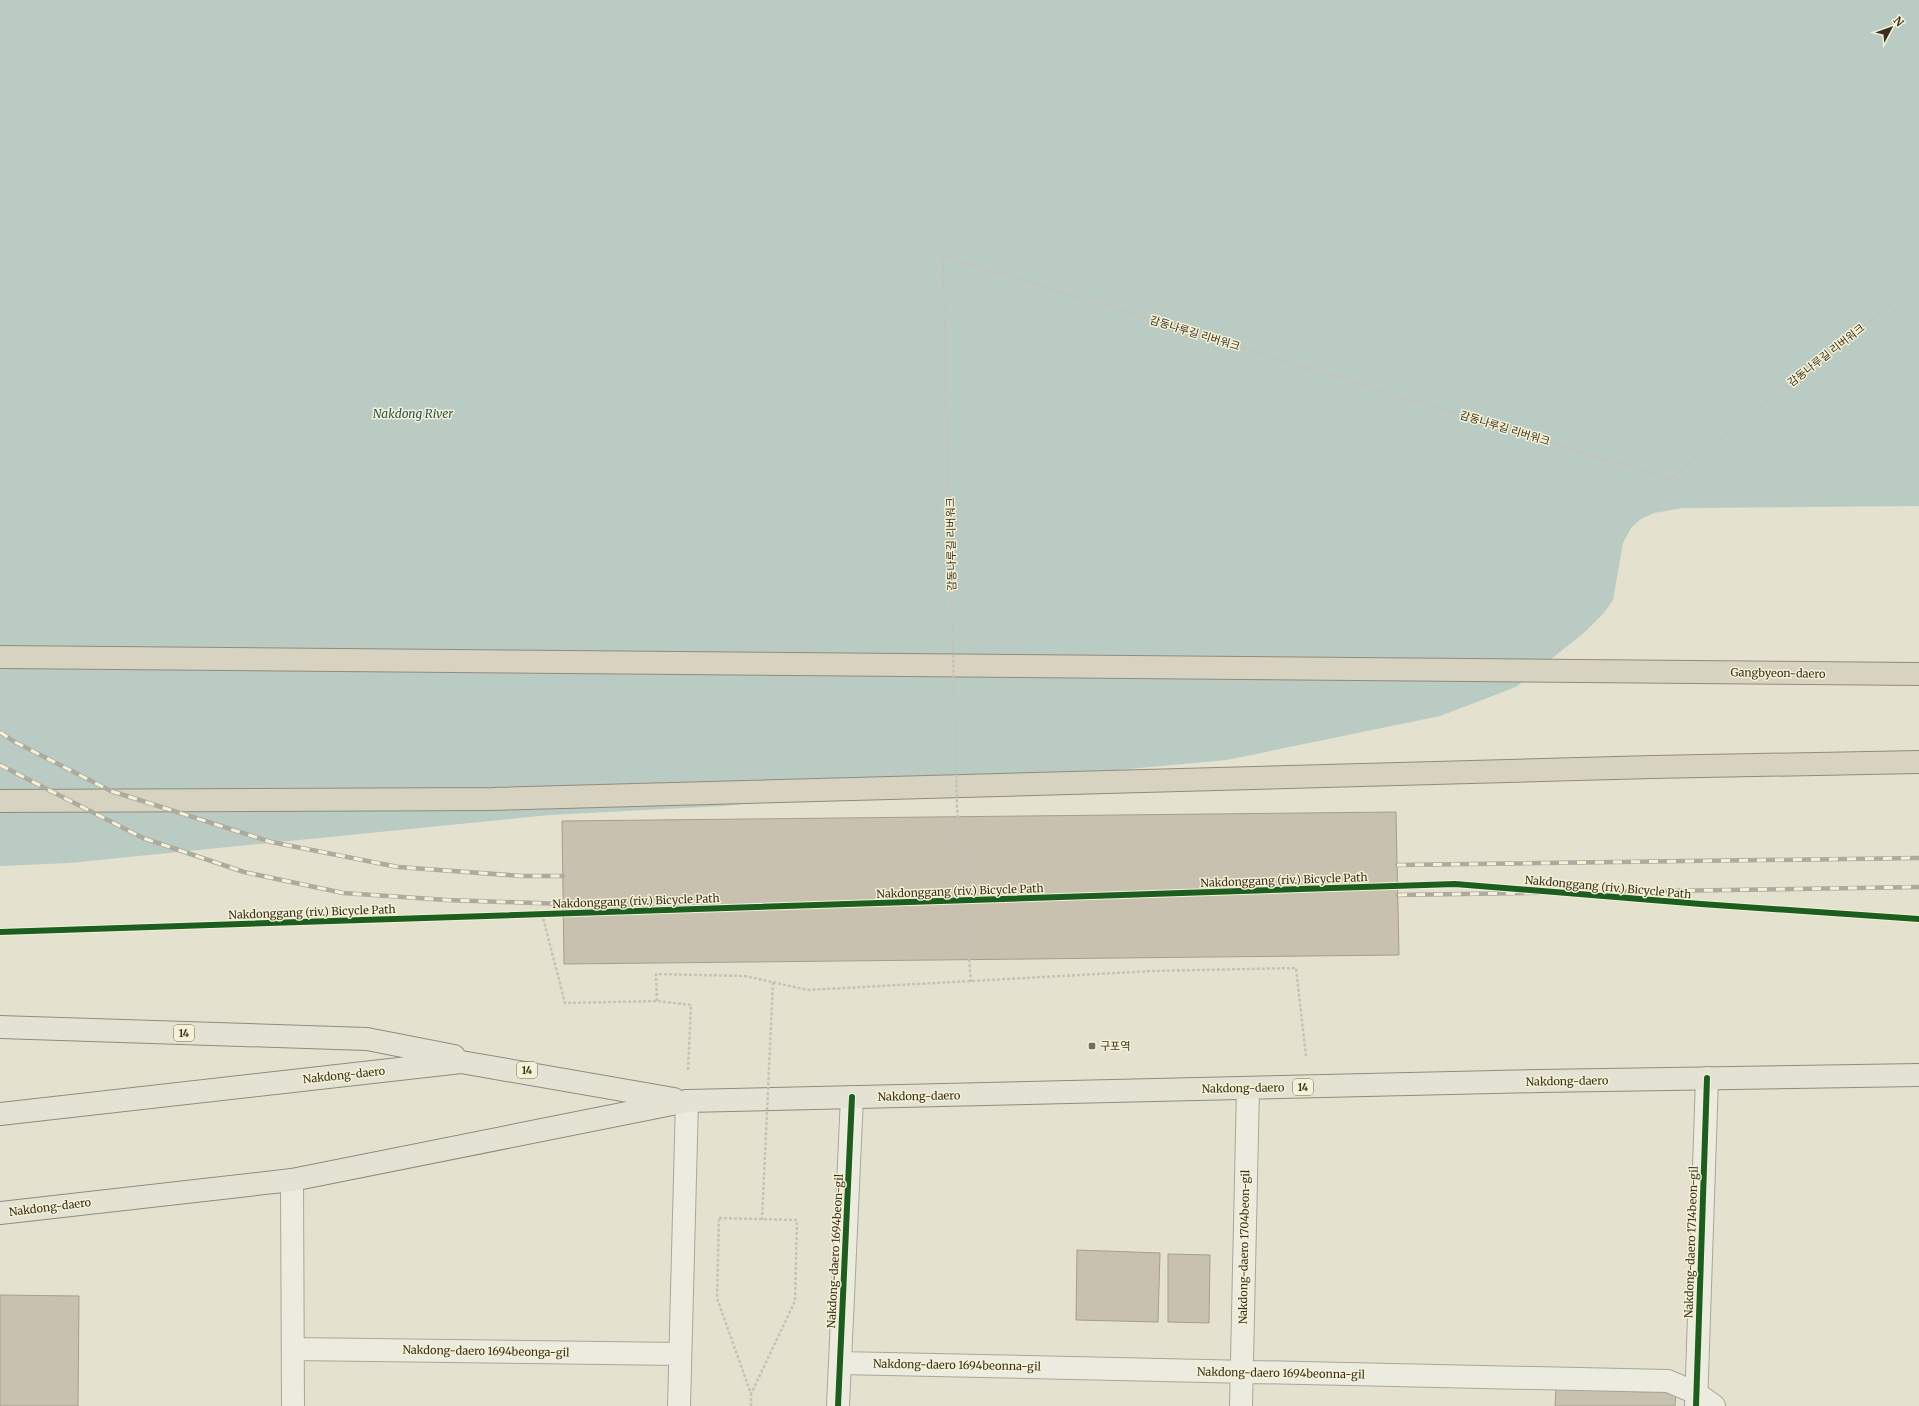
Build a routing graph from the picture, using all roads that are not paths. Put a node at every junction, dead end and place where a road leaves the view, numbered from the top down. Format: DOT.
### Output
graph roads {
  1 [pos="0,657"];
  2 [pos="1919,674"];
  3 [pos="1919,762"];
  4 [pos="0,801"];
  5 [pos="0,1027"];
  6 [pos="1919,1075"];
  7 [pos="1707,1078"];
  8 [pos="1248,1088"];
  9 [pos="852,1097"];
  10 [pos="687,1101"];
  11 [pos="0,1114"];
  12 [pos="292,1180"];
  13 [pos="0,1213"];
  14 [pos="293,1349"];
  15 [pos="680,1354"];
  16 [pos="840,1363"];
  17 [pos="1242,1372"];
  18 [pos="1696,1399"];
  19 [pos="293,1406"];
  20 [pos="679,1406"];
  21 [pos="838,1406"];
  22 [pos="1241,1406"];
  23 [pos="1714,1406"];
  1 -- 2 [label="highway, Gangbyeon-daero"];
  3 -- 4 [label="highway"];
  5 -- 10 [label="main road, 14"];
  6 -- 7 [label="main road, Nakdong-daero / 14"];
  7 -- 8 [label="main road, Nakdong-daero / 14"];
  7 -- 18 [label="street, Nakdong-daero 1714beon-gil"];
  8 -- 9 [label="main road, Nakdong-daero / 14"];
  8 -- 17 [label="street, Nakdong-daero 1704beon-gil"];
  9 -- 10 [label="main road, Nakdong-daero / 14"];
  9 -- 16 [label="street, Nakdong-daero 1694beon-gil"];
  10 -- 11 [label="main road, Nakdong-daero"];
  10 -- 12 [label="main road, Nakdong-daero / 14"];
  10 -- 15 [label="street"];
  12 -- 13 [label="main road, Nakdong-daero / 14"];
  12 -- 14 [label="street"];
  14 -- 15 [label="street, Nakdong-daero 1694beonga-gil"];
  14 -- 19 [label="street"];
  15 -- 20 [label="street"];
  16 -- 17 [label="street, Nakdong-daero 1694beonna-gil"];
  16 -- 21 [label="street, Nakdong-daero 1694beon-gil"];
  17 -- 18 [label="street, Nakdong-daero 1694beonna-gil"];
  17 -- 22 [label="street, Nakdong-daero 1704beon-gil"];
  18 -- 23 [label="street, Nakdong-daero 1694beonna-gil"];
}
